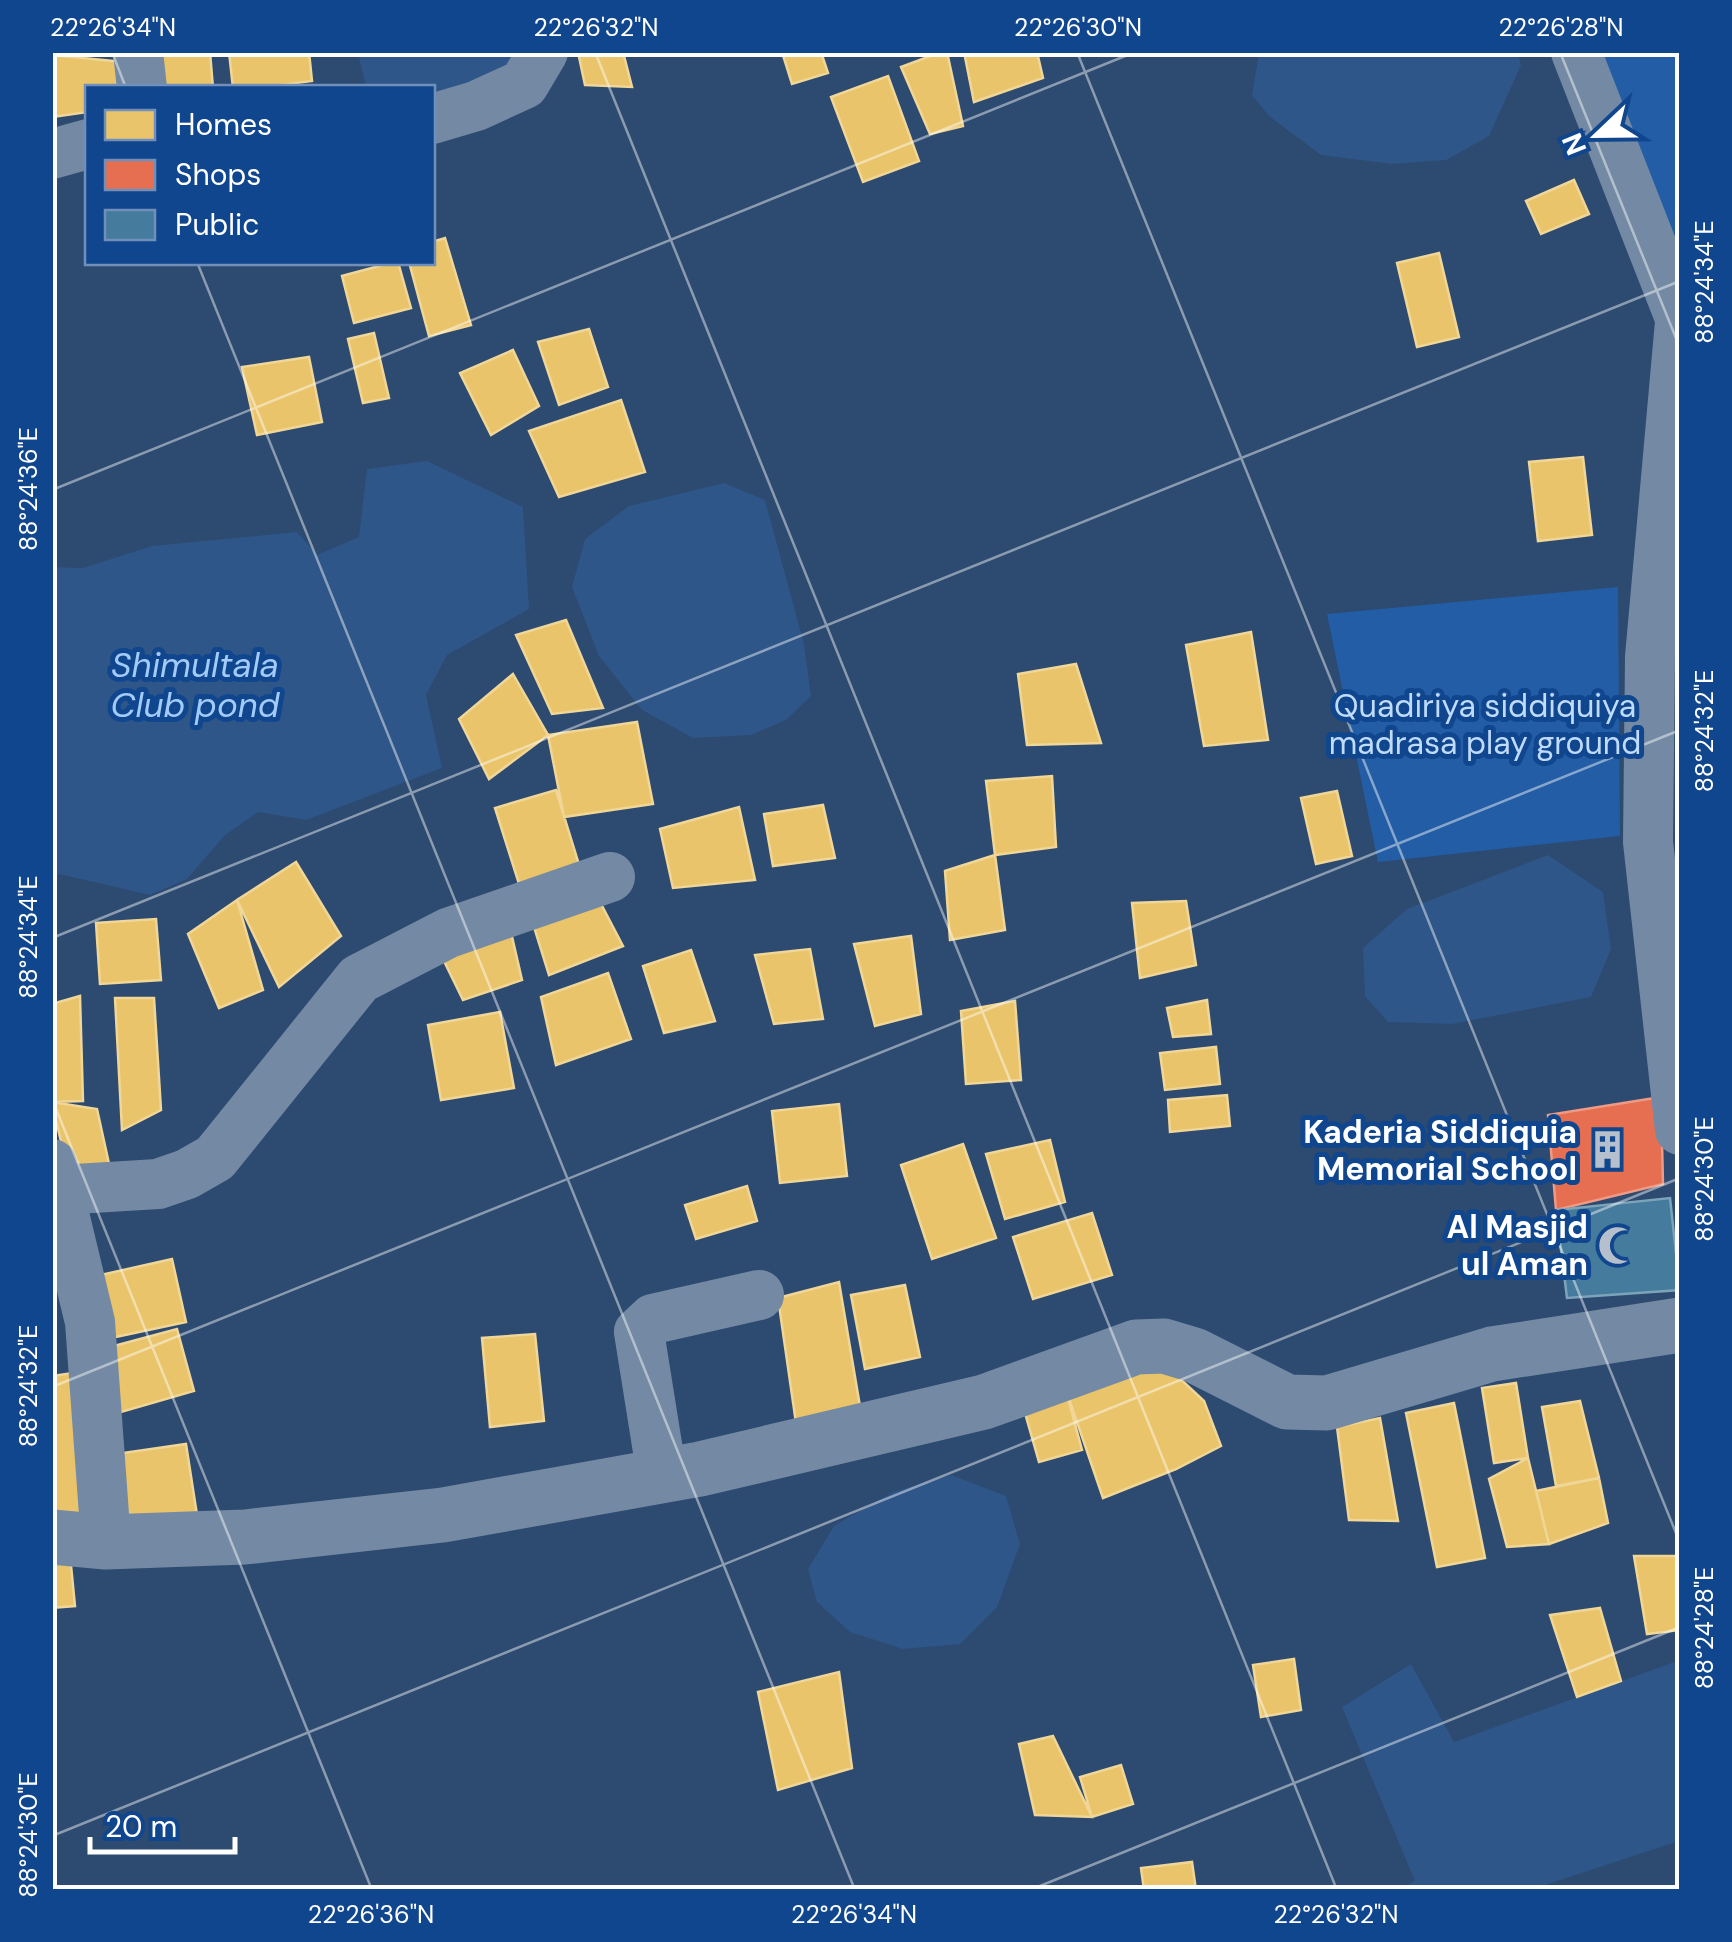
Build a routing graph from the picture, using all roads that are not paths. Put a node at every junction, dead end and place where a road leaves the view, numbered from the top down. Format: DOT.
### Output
graph roads {
  1 [pos="138,52"];
  2 [pos="543,52"];
  3 [pos="1576,52"];
  4 [pos="142,85"];
  5 [pos="435,117"];
  6 [pos="85,145"];
  7 [pos="52,154"];
  8 [pos="1680,320"];
  9 [pos="610,877"];
  10 [pos="1680,1130"];
  11 [pos="56,1177"];
  12 [pos="759,1295"];
  13 [pos="1680,1325"];
  14 [pos="662,1476"];
  15 [pos="52,1538"];
  16 [pos="106,1542"];
  1 -- 4 [label="street"];
  2 -- 5 [label="street"];
  3 -- 8 [label="street"];
  6 -- 7 [label="street"];
  8 -- 10 [label="street"];
  9 -- 11 [label="street"];
  11 -- 16 [label="street"];
  12 -- 14 [label="street"];
  13 -- 14 [label="street"];
  14 -- 16 [label="street"];
  15 -- 16 [label="street"];
}
